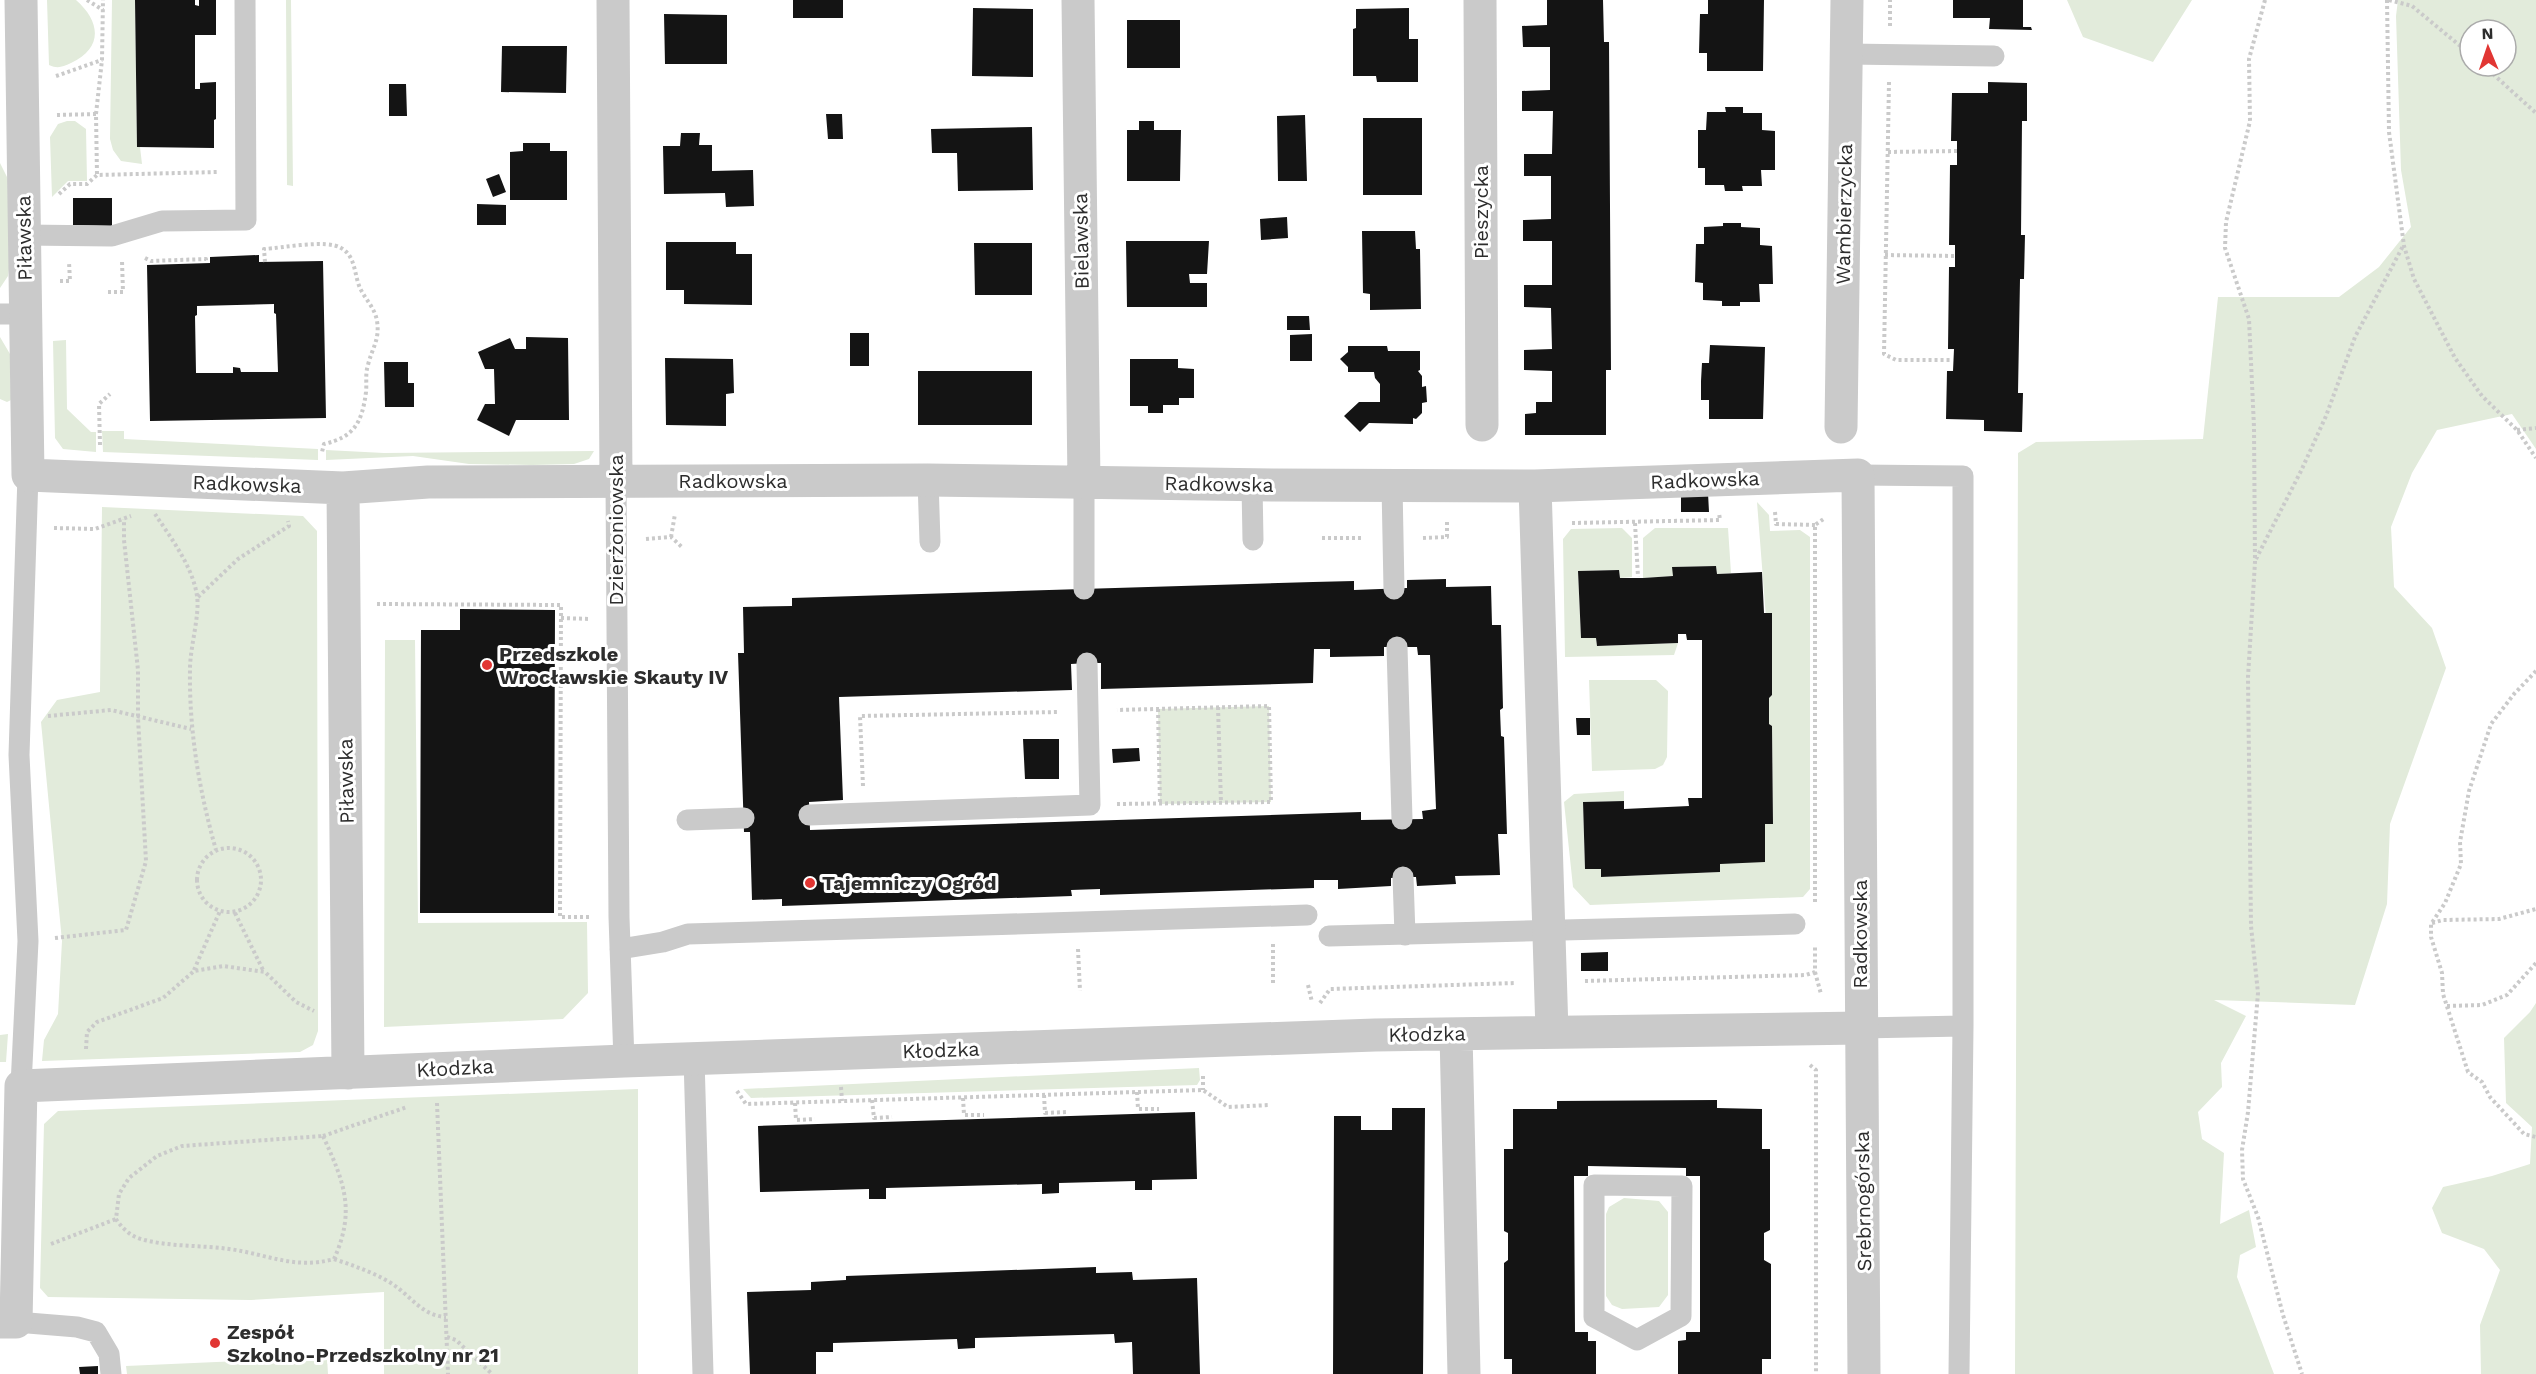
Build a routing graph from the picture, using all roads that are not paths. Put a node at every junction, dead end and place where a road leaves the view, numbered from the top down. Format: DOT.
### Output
graph roads {
  1 [pos="21,0"];
  2 [pos="245,0"];
  3 [pos="613,0"];
  4 [pos="1078,0"];
  5 [pos="1479,0"];
  6 [pos="1847,0"];
  7 [pos="1847,54"];
  8 [pos="1994,56"];
  9 [pos="35,235"];
  10 [pos="12,314"];
  11 [pos="1482,425"];
  12 [pos="1841,427"];
  13 [pos="28,475"];
  14 [pos="1843,476"];
  15 [pos="928,480"];
  16 [pos="616,481"];
  17 [pos="1084,483"];
  18 [pos="1252,485"];
  19 [pos="1392,485"];
  20 [pos="1535,486"];
  21 [pos="343,489"];
  22 [pos="1253,540"];
  23 [pos="930,542"];
  24 [pos="1084,589"];
  25 [pos="1394,589"];
  26 [pos="1397,647"];
  27 [pos="1087,663"];
  28 [pos="809,815"];
  29 [pos="744,818"];
  30 [pos="1402,819"];
  31 [pos="687,820"];
  32 [pos="1403,877"];
  33 [pos="1308,915"];
  34 [pos="1795,924"];
  35 [pos="1549,931"];
  36 [pos="1405,935"];
  37 [pos="1329,936"];
  38 [pos="620,949"];
  39 [pos="1963,1026"];
  40 [pos="1861,1028"];
  41 [pos="1552,1032"];
  42 [pos="1456,1034"];
  43 [pos="624,1060"];
  44 [pos="694,1069"];
  45 [pos="348,1073"];
  46 [pos="21,1086"];
  47 [pos="8,1322"];
  48 [pos="1637,1340"];
  49 [pos="111,1374"];
  50 [pos="703,1374"];
  51 [pos="1464,1374"];
  52 [pos="1864,1374"];
  53 [pos="1959,1374"];
  1 -- 9 [label="street, Piławska"];
  2 -- 9 [label="lane"];
  3 -- 16 [label="street, Dzierżoniowska"];
  4 -- 17 [label="street, Bielawska"];
  5 -- 11 [label="street, Pieszycka"];
  6 -- 7 [label="street, Wambierzycka"];
  7 -- 8 [label="lane"];
  7 -- 12 [label="street, Wambierzycka"];
  9 -- 10 [label="street, Piławska"];
  10 -- 13 [label="street, Piławska"];
  13 -- 21 [label="street, Radkowska"];
  13 -- 46 [label="lane"];
  14 -- 20 [label="street, Radkowska"];
  14 -- 39 [label="lane"];
  14 -- 40 [label="street, Radkowska"];
  15 -- 16 [label="street, Radkowska"];
  15 -- 17 [label="street, Radkowska"];
  15 -- 23 [label="lane"];
  16 -- 21 [label="street, Radkowska"];
  16 -- 38 [label="lane, Dzierżoniowska"];
  17 -- 18 [label="street, Radkowska"];
  17 -- 24 [label="lane"];
  18 -- 19 [label="street, Radkowska"];
  18 -- 22 [label="lane"];
  19 -- 20 [label="street, Radkowska"];
  19 -- 25 [label="lane"];
  20 -- 35 [label="street"];
  21 -- 45 [label="street, Piławska"];
  26 -- 30 [label="lane"];
  27 -- 28 [label="lane"];
  29 -- 31 [label="lane"];
  32 -- 36 [label="lane"];
  33 -- 38 [label="lane"];
  34 -- 35 [label="lane"];
  35 -- 36 [label="lane"];
  35 -- 41 [label="street"];
  36 -- 37 [label="lane"];
  38 -- 43 [label="lane, Dzierżoniowska"];
  39 -- 40 [label="lane"];
  39 -- 53 [label="lane"];
  40 -- 41 [label="street, Kłodzka"];
  40 -- 52 [label="street, Srebrnogórska"];
  41 -- 42 [label="street, Kłodzka"];
  42 -- 44 [label="street, Kłodzka"];
  42 -- 51 [label="street"];
  43 -- 44 [label="street, Kłodzka"];
  43 -- 45 [label="street, Kłodzka"];
  44 -- 50 [label="lane"];
  45 -- 46 [label="street, Kłodzka"];
  46 -- 47 [label="street"];
  47 -- 49 [label="lane"];
  48 -- 48 [label="lane"];
}
